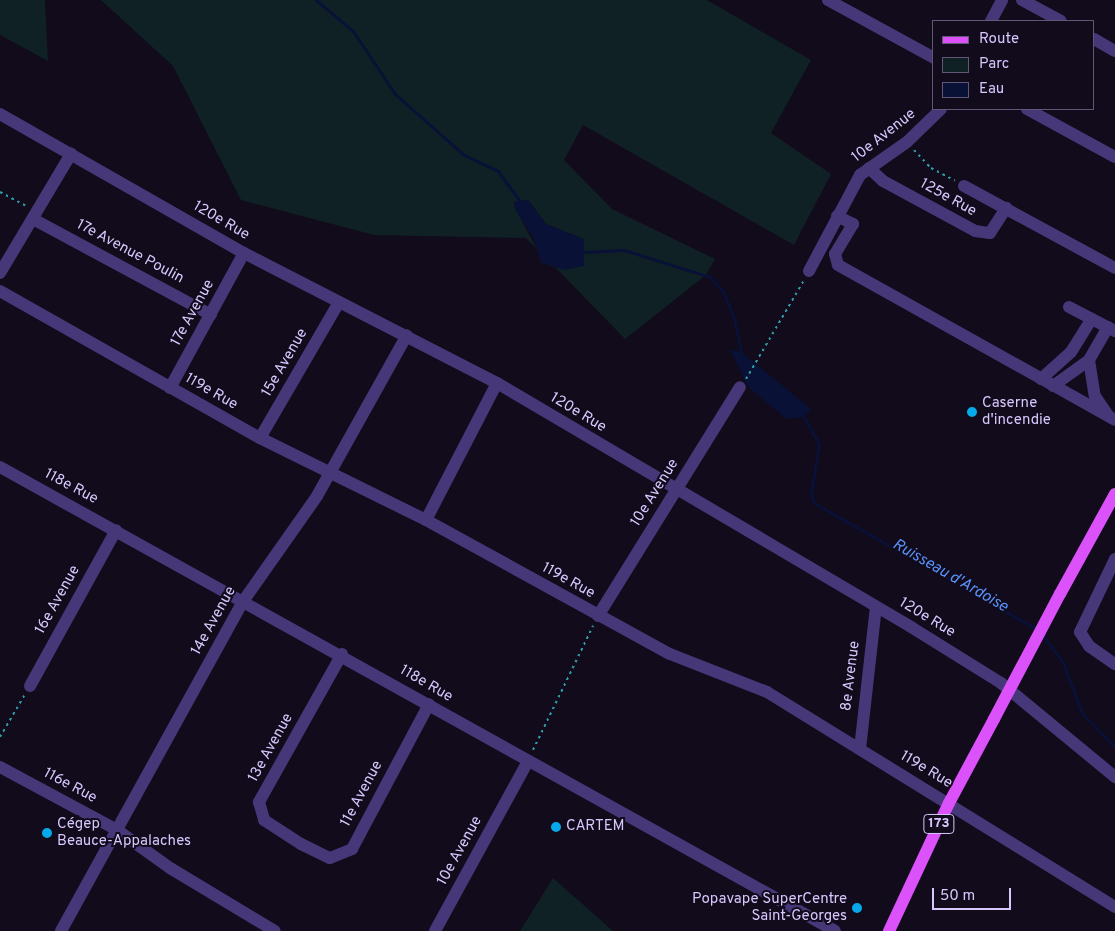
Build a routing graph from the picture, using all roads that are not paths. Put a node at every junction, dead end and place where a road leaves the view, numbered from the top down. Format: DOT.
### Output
graph roads {
  1 [pos="828,0"];
  2 [pos="1002,0"];
  3 [pos="1022,0"];
  4 [pos="992,20"];
  5 [pos="1059,20"];
  6 [pos="1095,40"];
  7 [pos="1115,51"];
  8 [pos="932,57"];
  9 [pos="939,110"];
  10 [pos="1029,110"];
  11 [pos="0,114"];
  12 [pos="71,154"];
  13 [pos="1115,156"];
  14 [pos="869,168"];
  15 [pos="964,186"];
  16 [pos="1006,208"];
  17 [pos="35,216"];
  18 [pos="837,216"];
  19 [pos="244,253"];
  20 [pos="1115,268"];
  21 [pos="809,271"];
  22 [pos="0,274"];
  23 [pos="0,291"];
  24 [pos="338,304"];
  25 [pos="1069,307"];
  26 [pos="211,315"];
  27 [pos="1092,318"];
  28 [pos="1112,329"];
  29 [pos="407,334"];
  30 [pos="1089,360"];
  31 [pos="1041,379"];
  32 [pos="497,383"];
  33 [pos="1053,386"];
  34 [pos="740,387"];
  35 [pos="170,388"];
  36 [pos="1112,418"];
  37 [pos="260,438"];
  38 [pos="0,467"];
  39 [pos="329,472"];
  40 [pos="675,490"];
  41 [pos="1115,494"];
  42 [pos="426,520"];
  43 [pos="116,530"];
  44 [pos="1115,559"];
  45 [pos="1112,574"];
  46 [pos="244,600"];
  47 [pos="876,607"];
  48 [pos="598,616"];
  49 [pos="342,654"];
  50 [pos="1115,664"];
  51 [pos="30,686"];
  52 [pos="429,704"];
  53 [pos="860,749"];
  54 [pos="528,761"];
  55 [pos="0,767"];
  56 [pos="1115,777"];
  57 [pos="949,802"];
  58 [pos="118,830"];
  59 [pos="301,844"];
  60 [pos="1115,907"];
  61 [pos="61,931"];
  62 [pos="275,931"];
  63 [pos="435,931"];
  64 [pos="835,931"];
  65 [pos="889,931"];
  1 -- 8 [label="street"];
  2 -- 4 [label="street"];
  3 -- 5 [label="street"];
  6 -- 7 [label="street"];
  9 -- 14 [label="street, 10e Avenue"];
  10 -- 13 [label="street"];
  11 -- 12 [label="street, 120e Rue"];
  12 -- 17 [label="street"];
  12 -- 19 [label="street, 120e Rue"];
  14 -- 16 [label="street, 125e Rue"];
  14 -- 18 [label="street, 10e Avenue"];
  15 -- 16 [label="street, 125e Rue"];
  16 -- 20 [label="street, 125e Rue"];
  17 -- 22 [label="street"];
  17 -- 26 [label="street, 17e Avenue Poulin"];
  18 -- 21 [label="street, 10e Avenue"];
  18 -- 31 [label="street"];
  19 -- 24 [label="street, 120e Rue"];
  19 -- 26 [label="street, 17e Avenue"];
  23 -- 35 [label="street, 119e Rue"];
  24 -- 29 [label="street, 120e Rue"];
  24 -- 37 [label="street, 15e Avenue"];
  25 -- 27 [label="street"];
  26 -- 35 [label="street, 17e Avenue"];
  27 -- 28 [label="street"];
  27 -- 31 [label="street"];
  28 -- 30 [label="street"];
  29 -- 32 [label="street, 120e Rue"];
  29 -- 39 [label="street, 14e Avenue"];
  30 -- 33 [label="street"];
  30 -- 36 [label="street"];
  31 -- 33 [label="street"];
  32 -- 40 [label="street, 120e Rue"];
  32 -- 42 [label="street"];
  33 -- 36 [label="street"];
  34 -- 40 [label="street, 10e Avenue"];
  35 -- 37 [label="street, 119e Rue"];
  37 -- 39 [label="street, 119e Rue"];
  38 -- 43 [label="street, 118e Rue"];
  39 -- 42 [label="street, 119e Rue"];
  39 -- 46 [label="street, 14e Avenue"];
  40 -- 47 [label="street, 120e Rue"];
  40 -- 48 [label="street, 10e Avenue"];
  41 -- 57 [label="main road, 173, bridge"];
  42 -- 48 [label="street, 119e Rue"];
  43 -- 46 [label="street, 118e Rue"];
  43 -- 51 [label="street, 16e Avenue"];
  44 -- 45 [label="street"];
  45 -- 50 [label="street"];
  46 -- 49 [label="street, 118e Rue"];
  46 -- 58 [label="street, 14e Avenue"];
  47 -- 53 [label="street, 8e Avenue"];
  47 -- 56 [label="street, 120e Rue"];
  48 -- 53 [label="street, 119e Rue"];
  49 -- 52 [label="street, 118e Rue"];
  49 -- 59 [label="street, 13e Avenue"];
  52 -- 54 [label="street, 118e Rue"];
  52 -- 59 [label="street, 11e Avenue"];
  53 -- 57 [label="street, 119e Rue"];
  54 -- 63 [label="street, 10e Avenue"];
  54 -- 64 [label="street, 118e Rue"];
  55 -- 58 [label="street, 116e Rue"];
  57 -- 60 [label="street, 119e Rue"];
  57 -- 65 [label="main road, 173"];
  58 -- 61 [label="street, 14e Avenue"];
  58 -- 62 [label="street, 116e Rue"];
}
